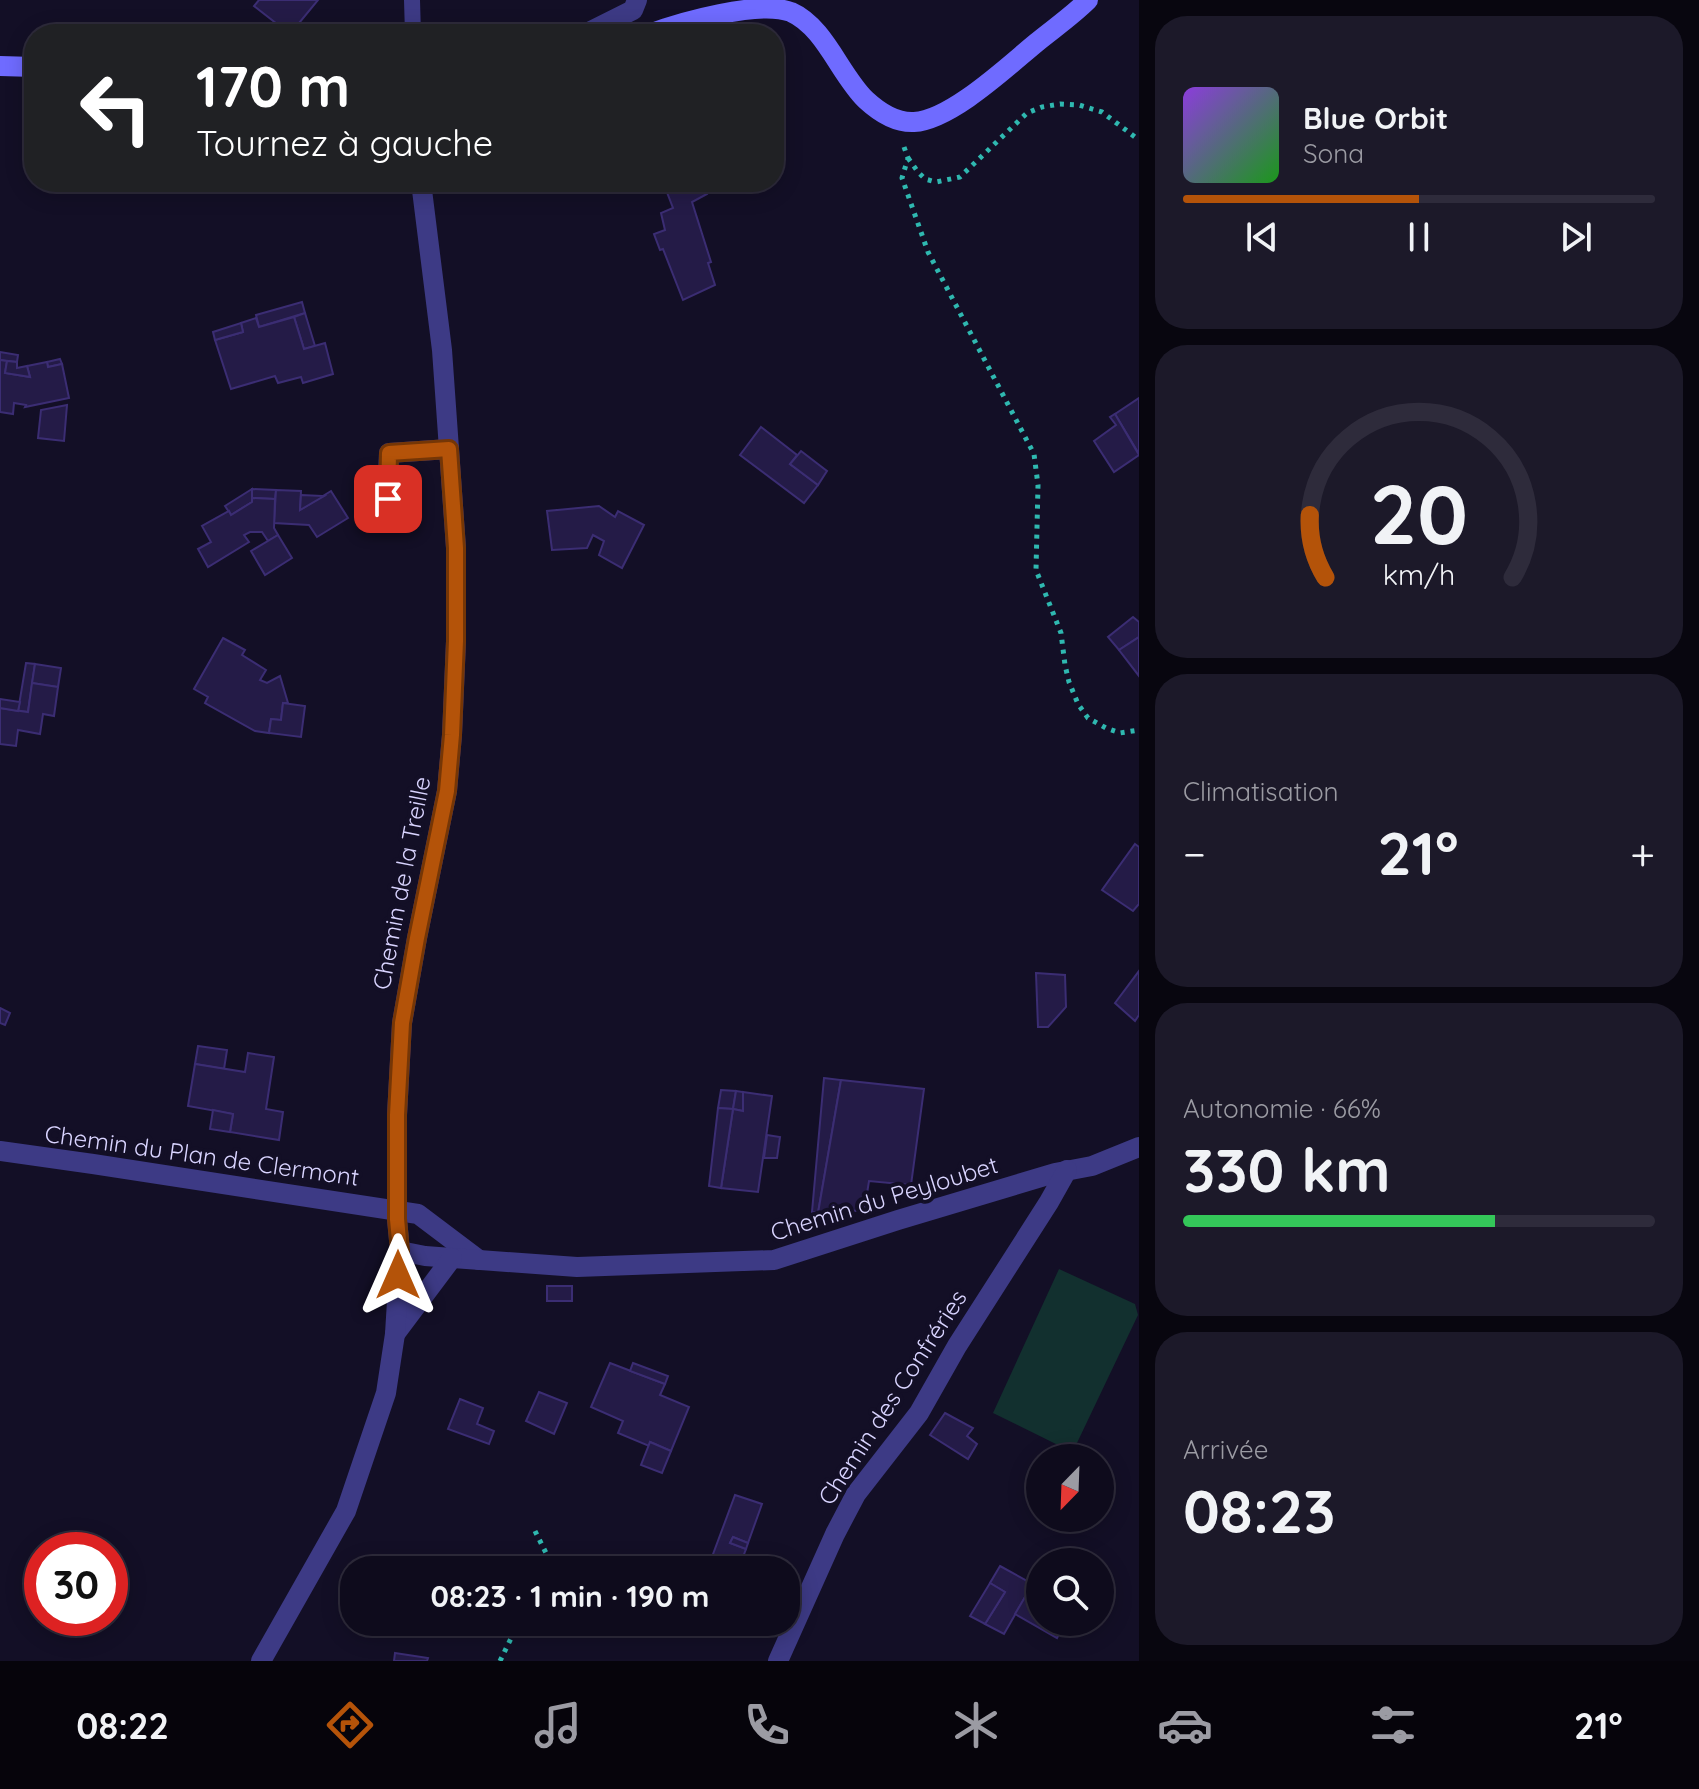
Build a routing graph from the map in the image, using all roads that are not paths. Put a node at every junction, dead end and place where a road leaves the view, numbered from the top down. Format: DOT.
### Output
graph roads {
  1 [pos="412,0"];
  2 [pos="637,0"];
  3 [pos="1088,0"];
  4 [pos="413,24"];
  5 [pos="605,24"];
  6 [pos="685,24"];
  7 [pos="0,66"];
  8 [pos="24,67"];
  9 [pos="422,192"];
  10 [pos="449,449"];
  11 [pos="386,518"];
  12 [pos="1139,1147"];
  13 [pos="0,1151"];
  14 [pos="1067,1170"];
  15 [pos="397,1210"];
  16 [pos="400,1251"];
  17 [pos="452,1258"];
  18 [pos="479,1260"];
  19 [pos="395,1334"];
  20 [pos="261,1661"];
  21 [pos="778,1661"];
  1 -- 4 [label="lane"];
  2 -- 5 [label="street"];
  3 -- 6 [label="street"];
  7 -- 8 [label="street"];
  9 -- 10 [label="street, Chemin de la Treille"];
  10 -- 11 [label="street"];
  10 -- 15 [label="street, Chemin de la Treille"];
  12 -- 14 [label="street, Chemin du Peyloubet"];
  13 -- 15 [label="street, Chemin du Plan de Clermont"];
  14 -- 18 [label="street, Chemin du Peyloubet"];
  14 -- 21 [label="street, Chemin des Confréries"];
  15 -- 16 [label="street, Chemin de la Treille"];
  15 -- 18 [label="street, Chemin du Plan de Clermont"];
  16 -- 17 [label="street, Chemin du Peyloubet"];
  16 -- 19 [label="street, Chemin de la Treille"];
  17 -- 18 [label="street, Chemin du Peyloubet"];
  17 -- 19 [label="street"];
  19 -- 20 [label="street, Chemin de la Treille"];
}
